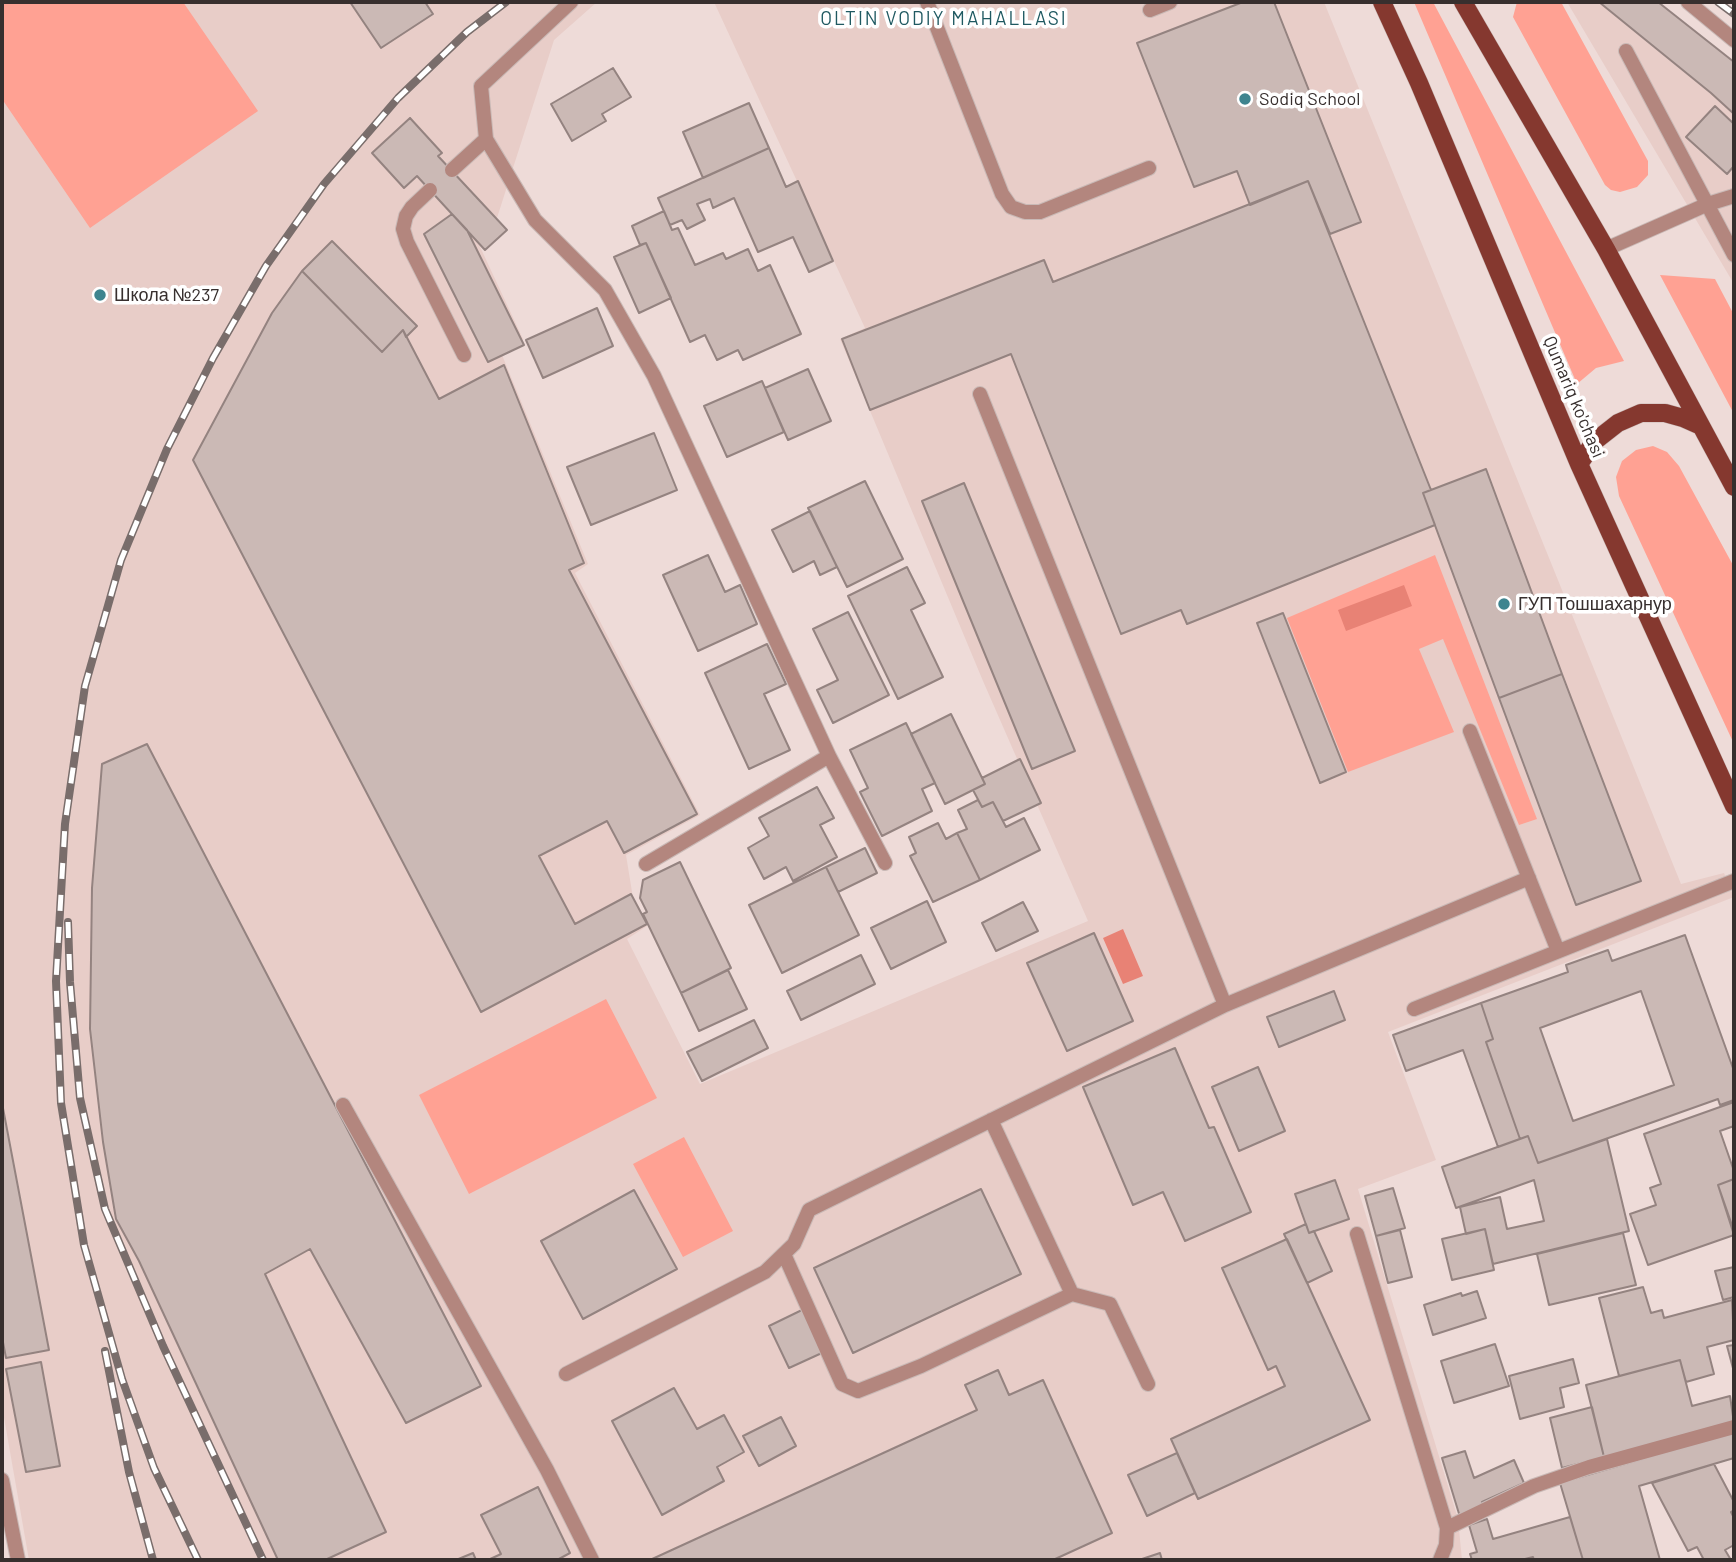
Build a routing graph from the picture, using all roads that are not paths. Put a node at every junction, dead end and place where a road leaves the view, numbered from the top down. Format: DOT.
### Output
graph roads {
  1 [pos="571,2"];
  2 [pos="927,2"];
  3 [pos="1170,2"];
  4 [pos="1382,2"];
  5 [pos="1463,2"];
  6 [pos="1688,2"];
  7 [pos="1150,10"];
  8 [pos="1734,40"];
  9 [pos="1626,51"];
  10 [pos="486,139"];
  11 [pos="1149,168"];
  12 [pos="452,170"];
  13 [pos="430,190"];
  14 [pos="1734,196"];
  15 [pos="1708,204"];
  16 [pos="1606,249"];
  17 [pos="1734,255"];
  18 [pos="464,355"];
  19 [pos="980,394"];
  20 [pos="1701,426"];
  21 [pos="1579,464"];
  22 [pos="1734,487"];
  23 [pos="1470,731"];
  24 [pos="829,756"];
  25 [pos="1734,806"];
  26 [pos="886,863"];
  27 [pos="646,864"];
  28 [pos="1529,878"];
  29 [pos="1734,881"];
  30 [pos="1558,951"];
  31 [pos="1225,1004"];
  32 [pos="1414,1009"];
  33 [pos="343,1105"];
  34 [pos="991,1120"];
  35 [pos="1357,1234"];
  36 [pos="784,1254"];
  37 [pos="1072,1294"];
  38 [pos="566,1374"];
  39 [pos="1148,1384"];
  40 [pos="1734,1427"];
  41 [pos="2,1480"];
  42 [pos="1447,1528"];
  43 [pos="18,1560"];
  44 [pos="592,1560"];
  45 [pos="1440,1560"];
  1 -- 10 [label="street"];
  2 -- 11 [label="street"];
  3 -- 7 [label="street"];
  4 -- 21 [label="main road, Qumariq ko'chasi"];
  5 -- 16 [label="main road"];
  6 -- 8 [label="street"];
  9 -- 15 [label="street"];
  10 -- 12 [label="street"];
  10 -- 24 [label="street"];
  13 -- 18 [label="street"];
  14 -- 15 [label="street"];
  15 -- 16 [label="street"];
  15 -- 17 [label="street"];
  16 -- 20 [label="main road"];
  19 -- 31 [label="street"];
  20 -- 21 [label="main road"];
  20 -- 22 [label="main road"];
  21 -- 25 [label="main road, Qumariq ko'chasi"];
  23 -- 28 [label="street"];
  24 -- 26 [label="street"];
  24 -- 27 [label="street"];
  28 -- 30 [label="street"];
  28 -- 31 [label="street"];
  29 -- 30 [label="street"];
  30 -- 32 [label="street"];
  31 -- 34 [label="street"];
  33 -- 44 [label="street"];
  34 -- 36 [label="street"];
  34 -- 37 [label="street"];
  35 -- 42 [label="street"];
  36 -- 37 [label="street"];
  36 -- 38 [label="street"];
  37 -- 39 [label="street"];
  40 -- 42 [label="street"];
  41 -- 43 [label="street"];
  42 -- 45 [label="street"];
}
